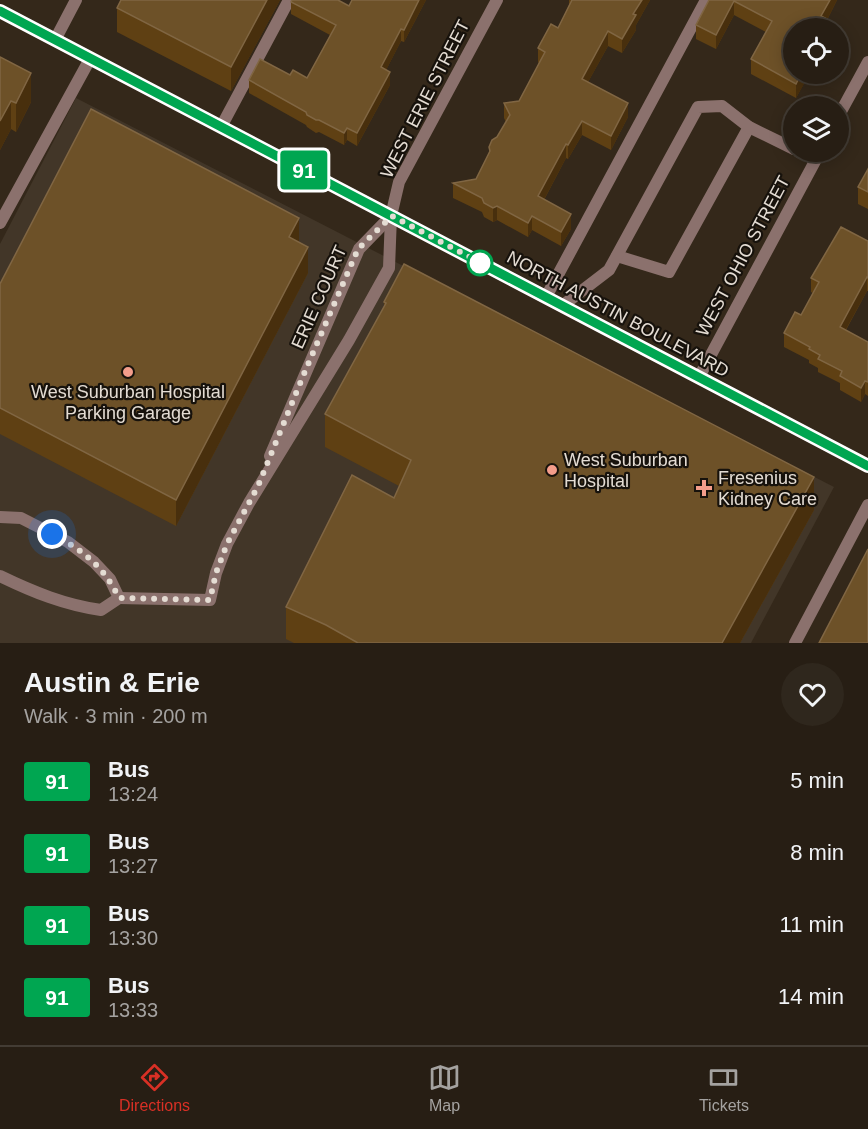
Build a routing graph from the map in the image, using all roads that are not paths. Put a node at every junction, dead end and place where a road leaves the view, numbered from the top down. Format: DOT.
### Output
graph roads {
  1 [pos="76,0"];
  2 [pos="289,0"];
  3 [pos="497,0"];
  4 [pos="706,0"];
  5 [pos="0,11"];
  6 [pos="55,40"];
  7 [pos="90,59"];
  8 [pos="868,62"];
  9 [pos="849,97"];
  10 [pos="221,127"];
  11 [pos="749,127"];
  12 [pos="783,144"];
  13 [pos="814,162"];
  14 [pos="392,216"];
  15 [pos="0,223"];
  16 [pos="617,256"];
  17 [pos="546,297"];
  18 [pos="562,306"];
  19 [pos="699,377"];
  20 [pos="868,466"];
  21 [pos="258,486"];
  22 [pos="868,505"];
  23 [pos="0,517"];
  24 [pos="0,576"];
  25 [pos="119,598"];
  26 [pos="795,643"];
  1 -- 6 [label="street"];
  2 -- 10 [label="street"];
  3 -- 14 [label="street, WEST ERIE STREET"];
  4 -- 17 [label="street"];
  5 -- 6 [label="street, NORTH AUSTIN BOULEVARD"];
  6 -- 7 [label="street, NORTH AUSTIN BOULEVARD"];
  7 -- 10 [label="street, NORTH AUSTIN BOULEVARD"];
  7 -- 15 [label="street"];
  8 -- 9 [label="street"];
  10 -- 14 [label="street, NORTH AUSTIN BOULEVARD"];
  11 -- 12 [label="street"];
  11 -- 16 [label="street"];
  11 -- 16 [label="street"];
  13 -- 19 [label="street, WEST OHIO STREET"];
  14 -- 17 [label="street, NORTH AUSTIN BOULEVARD"];
  14 -- 21 [label="street, ERIE COURT"];
  14 -- 21 [label="street, ERIE COURT"];
  16 -- 18 [label="street"];
  17 -- 18 [label="street, NORTH AUSTIN BOULEVARD"];
  18 -- 19 [label="street, NORTH AUSTIN BOULEVARD"];
  19 -- 20 [label="street, NORTH AUSTIN BOULEVARD"];
  21 -- 25 [label="street, ERIE COURT"];
  22 -- 26 [label="street"];
  23 -- 25 [label="street"];
  24 -- 25 [label="street"];
}
